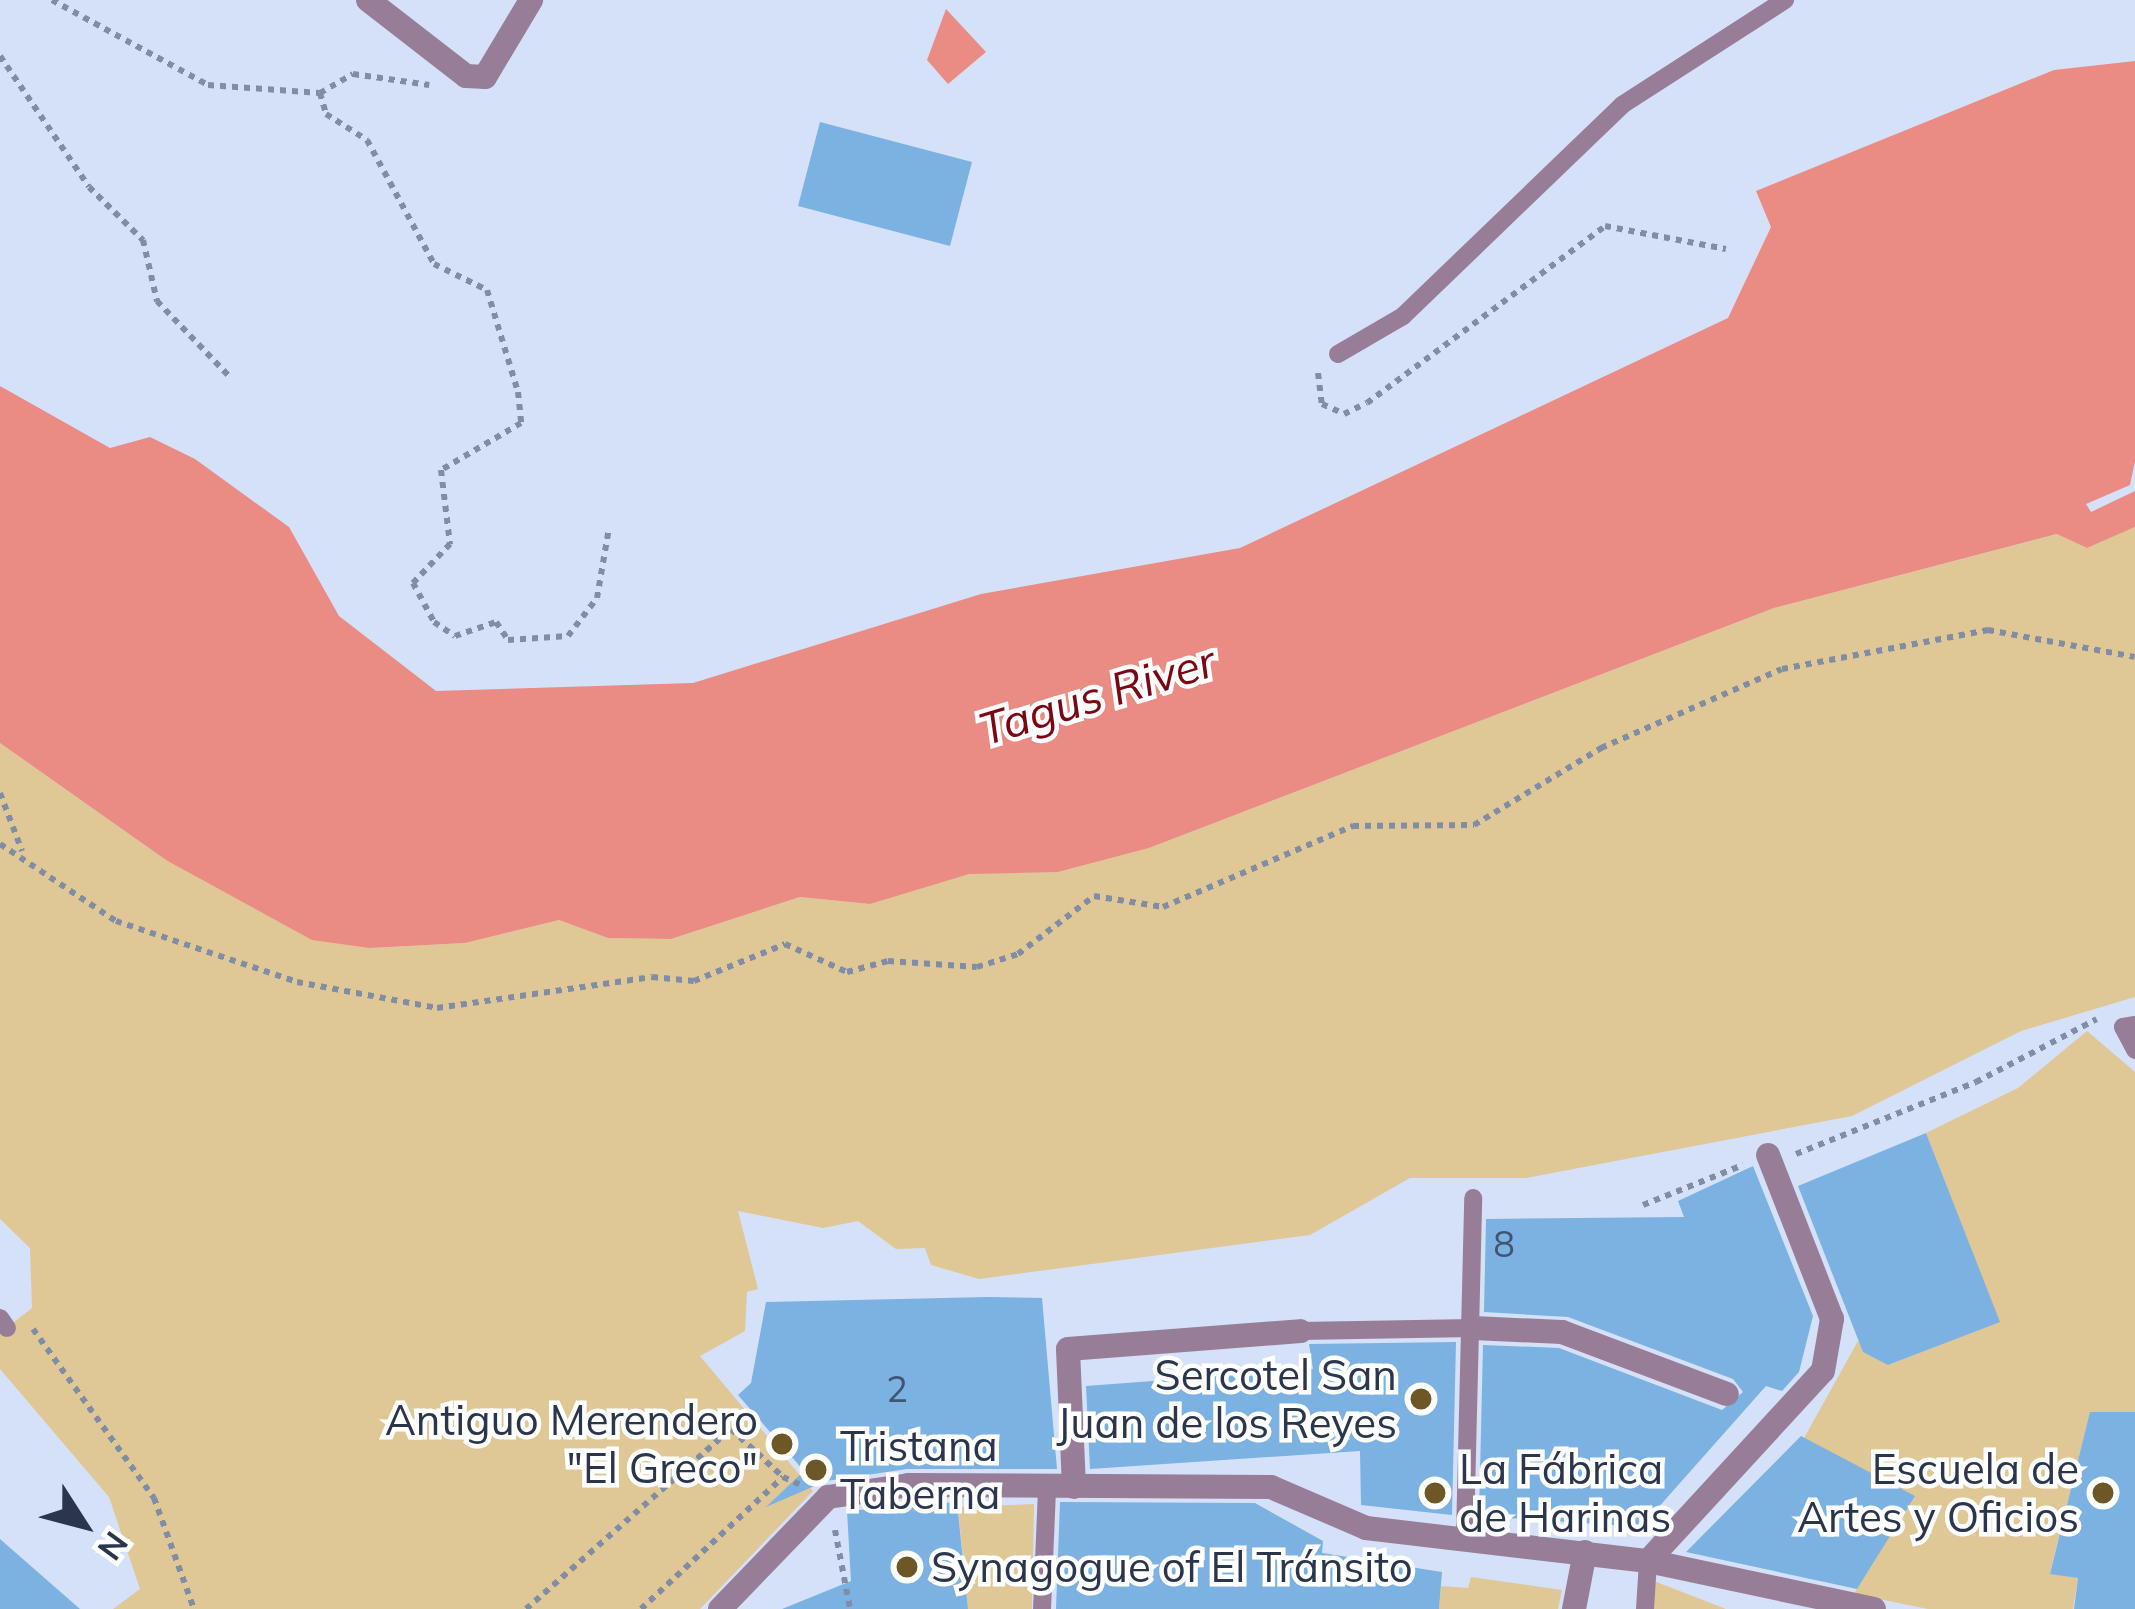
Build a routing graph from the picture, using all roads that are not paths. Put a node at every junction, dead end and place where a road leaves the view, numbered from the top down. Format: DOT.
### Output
graph roads {
  1 [pos="368,0"];
  2 [pos="531,0"];
  3 [pos="1785,0"];
  4 [pos="1338,354"];
  5 [pos="2129,1026"];
  6 [pos="2135,1050"];
  7 [pos="1768,1155"];
  8 [pos="1473,1198"];
  9 [pos="1473,1328"];
  10 [pos="1300,1331"];
  11 [pos="1727,1394"];
  12 [pos="1074,1487"];
  13 [pos="1047,1489"];
  14 [pos="1465,1535"];
  15 [pos="1585,1552"];
  16 [pos="1648,1561"];
  17 [pos="720,1609"];
  18 [pos="1042,1609"];
  19 [pos="1574,1609"];
  20 [pos="1645,1609"];
  21 [pos="1874,1609"];
  1 -- 2 [label="street"];
  3 -- 4 [label="lane"];
  5 -- 6 [label="lane"];
  7 -- 16 [label="street"];
  8 -- 9 [label="lane"];
  9 -- 10 [label="lane"];
  9 -- 11 [label="street"];
  9 -- 14 [label="lane"];
  10 -- 12 [label="street"];
  12 -- 13 [label="street"];
  12 -- 14 [label="street"];
  13 -- 17 [label="street"];
  13 -- 18 [label="lane"];
  14 -- 15 [label="street"];
  15 -- 16 [label="street"];
  15 -- 19 [label="street"];
  16 -- 20 [label="lane"];
  16 -- 21 [label="street"];
}
